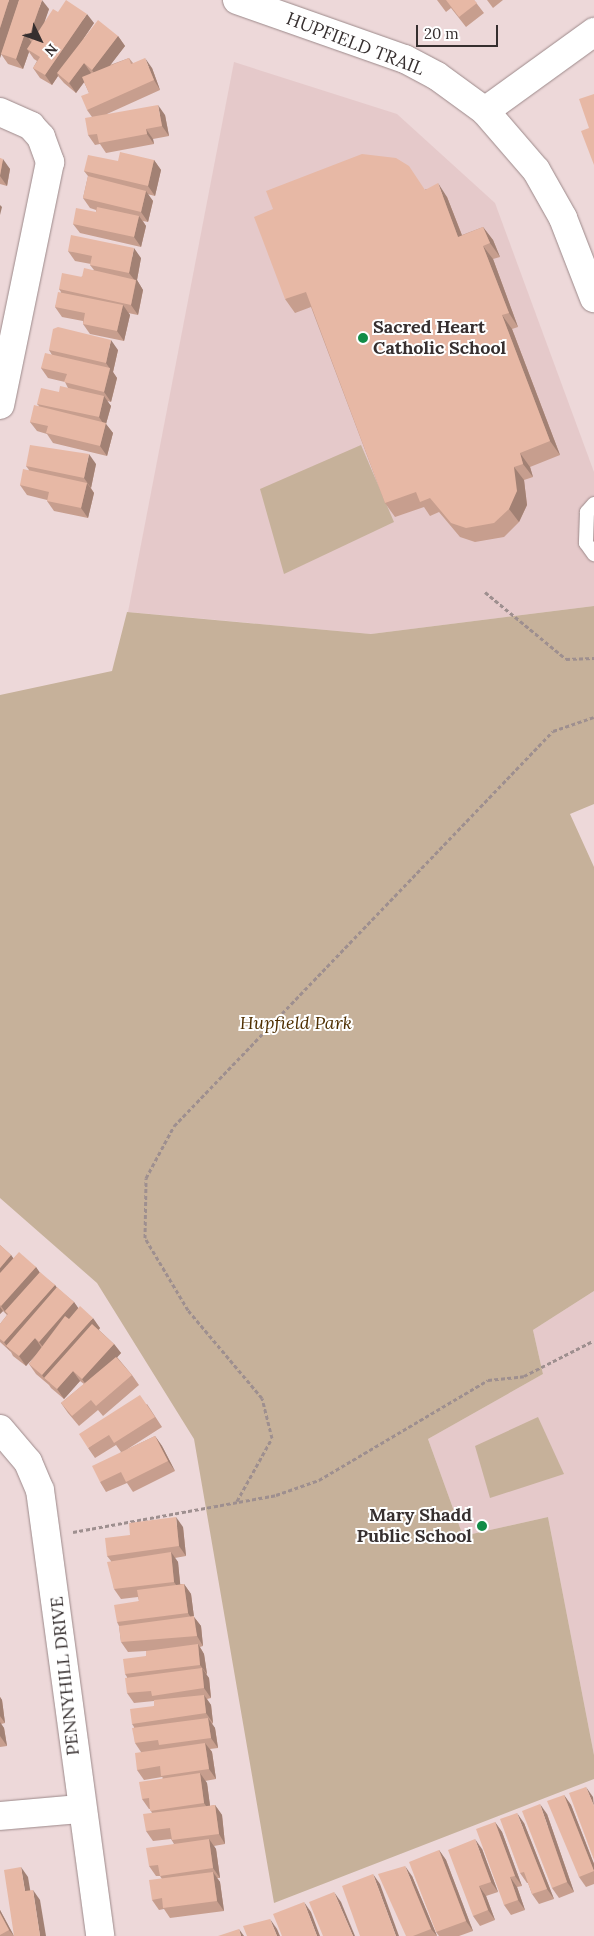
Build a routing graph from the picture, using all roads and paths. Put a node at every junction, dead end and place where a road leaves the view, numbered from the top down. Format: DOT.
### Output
graph roads {
  1 [pos="237,0"];
  2 [pos="594,32"];
  3 [pos="485,111"];
  4 [pos="0,112"];
  5 [pos="594,298"];
  6 [pos="0,404"];
  7 [pos="594,504"];
  8 [pos="594,554"];
  9 [pos="484,592"];
  10 [pos="594,658"];
  11 [pos="594,716"];
  12 [pos="593,1341"];
  13 [pos="0,1429"];
  14 [pos="237,1501"];
  15 [pos="48,1538"];
  16 [pos="80,1809"];
  17 [pos="0,1816"];
  18 [pos="100,1936"];
  1 -- 3 [label="street, HUPFIELD TRAIL"];
  2 -- 3 [label="street"];
  3 -- 5 [label="street, HUPFIELD TRAIL"];
  4 -- 6 [label="street"];
  7 -- 8 [label="lane"];
  9 -- 10 [label="path"];
  11 -- 14 [label="path"];
  12 -- 14 [label="path"];
  13 -- 15 [label="street, PENNYHILL DRIVE"];
  14 -- 15 [label="path"];
  15 -- 16 [label="street, PENNYHILL DRIVE"];
  16 -- 17 [label="street"];
  16 -- 18 [label="street, PENNYHILL DRIVE"];
}
